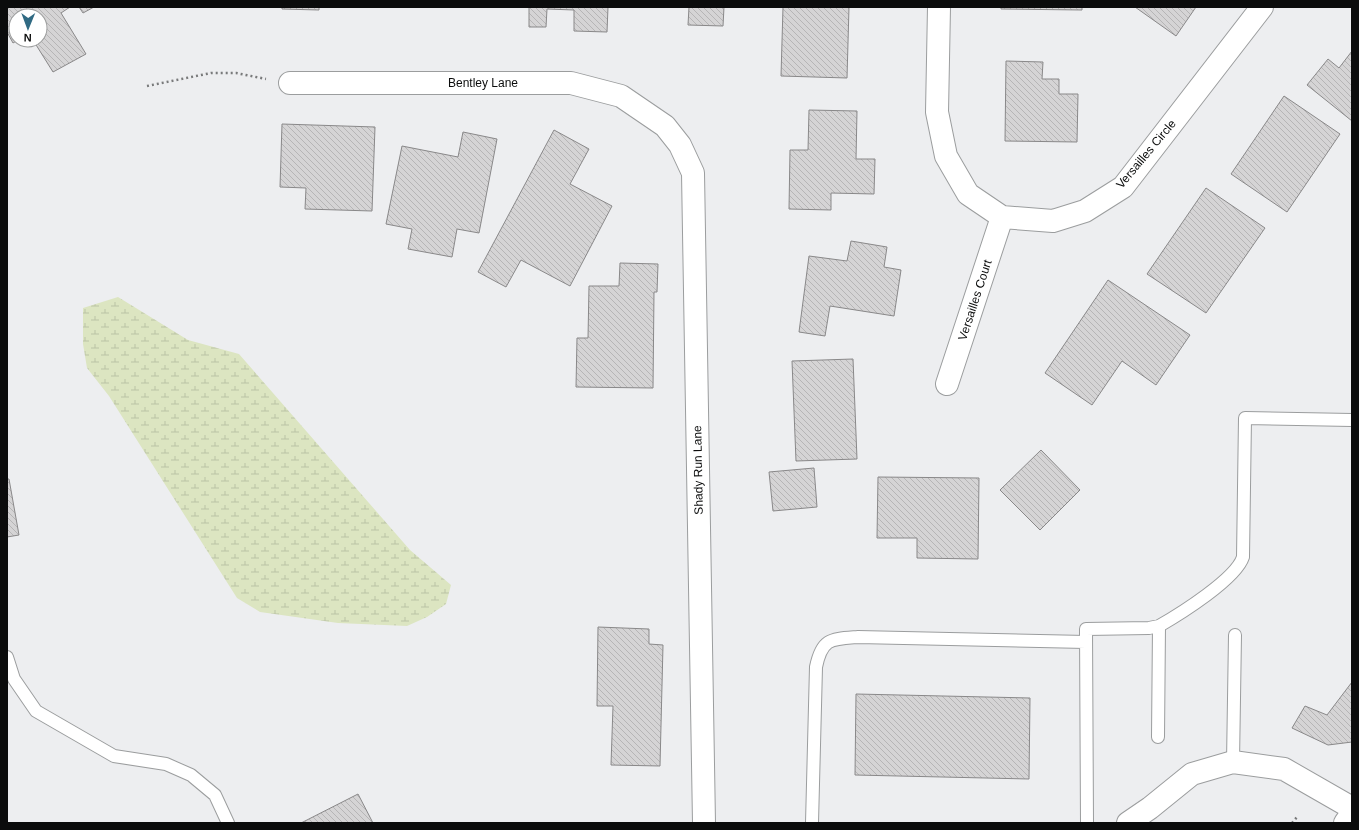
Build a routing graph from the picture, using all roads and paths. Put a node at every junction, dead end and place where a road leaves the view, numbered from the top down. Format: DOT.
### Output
graph roads {
  1 [pos="939,7"];
  2 [pos="1262,7"];
  3 [pos="290,84"];
  4 [pos="147,86"];
  5 [pos="665,126"];
  6 [pos="1002,217"];
  7 [pos="947,384"];
  8 [pos="1352,420"];
  9 [pos="1159,626"];
  10 [pos="1235,635"];
  11 [pos="1086,642"];
  12 [pos="7,658"];
  13 [pos="1158,737"];
  14 [pos="1233,762"];
  15 [pos="1352,808"];
  16 [pos="1352,813"];
  17 [pos="1297,817"];
  18 [pos="228,823"];
  19 [pos="704,823"];
  20 [pos="812,823"];
  21 [pos="1087,823"];
  22 [pos="1128,823"];
  23 [pos="1292,823"];
  24 [pos="1345,823"];
  1 -- 6 [label="street"];
  2 -- 6 [label="street, Versailles Circle"];
  3 -- 4 [label="path"];
  3 -- 5 [label="street, Bentley Lane"];
  5 -- 19 [label="street, Shady Run Lane"];
  6 -- 7 [label="street, Versailles Court"];
  8 -- 9 [label="lane"];
  9 -- 11 [label="lane"];
  9 -- 13 [label="lane"];
  10 -- 14 [label="lane"];
  11 -- 20 [label="lane"];
  11 -- 21 [label="lane"];
  12 -- 18 [label="lane"];
  14 -- 15 [label="street"];
  14 -- 22 [label="street"];
  16 -- 24 [label="street"];
  17 -- 23 [label="path"];
}
